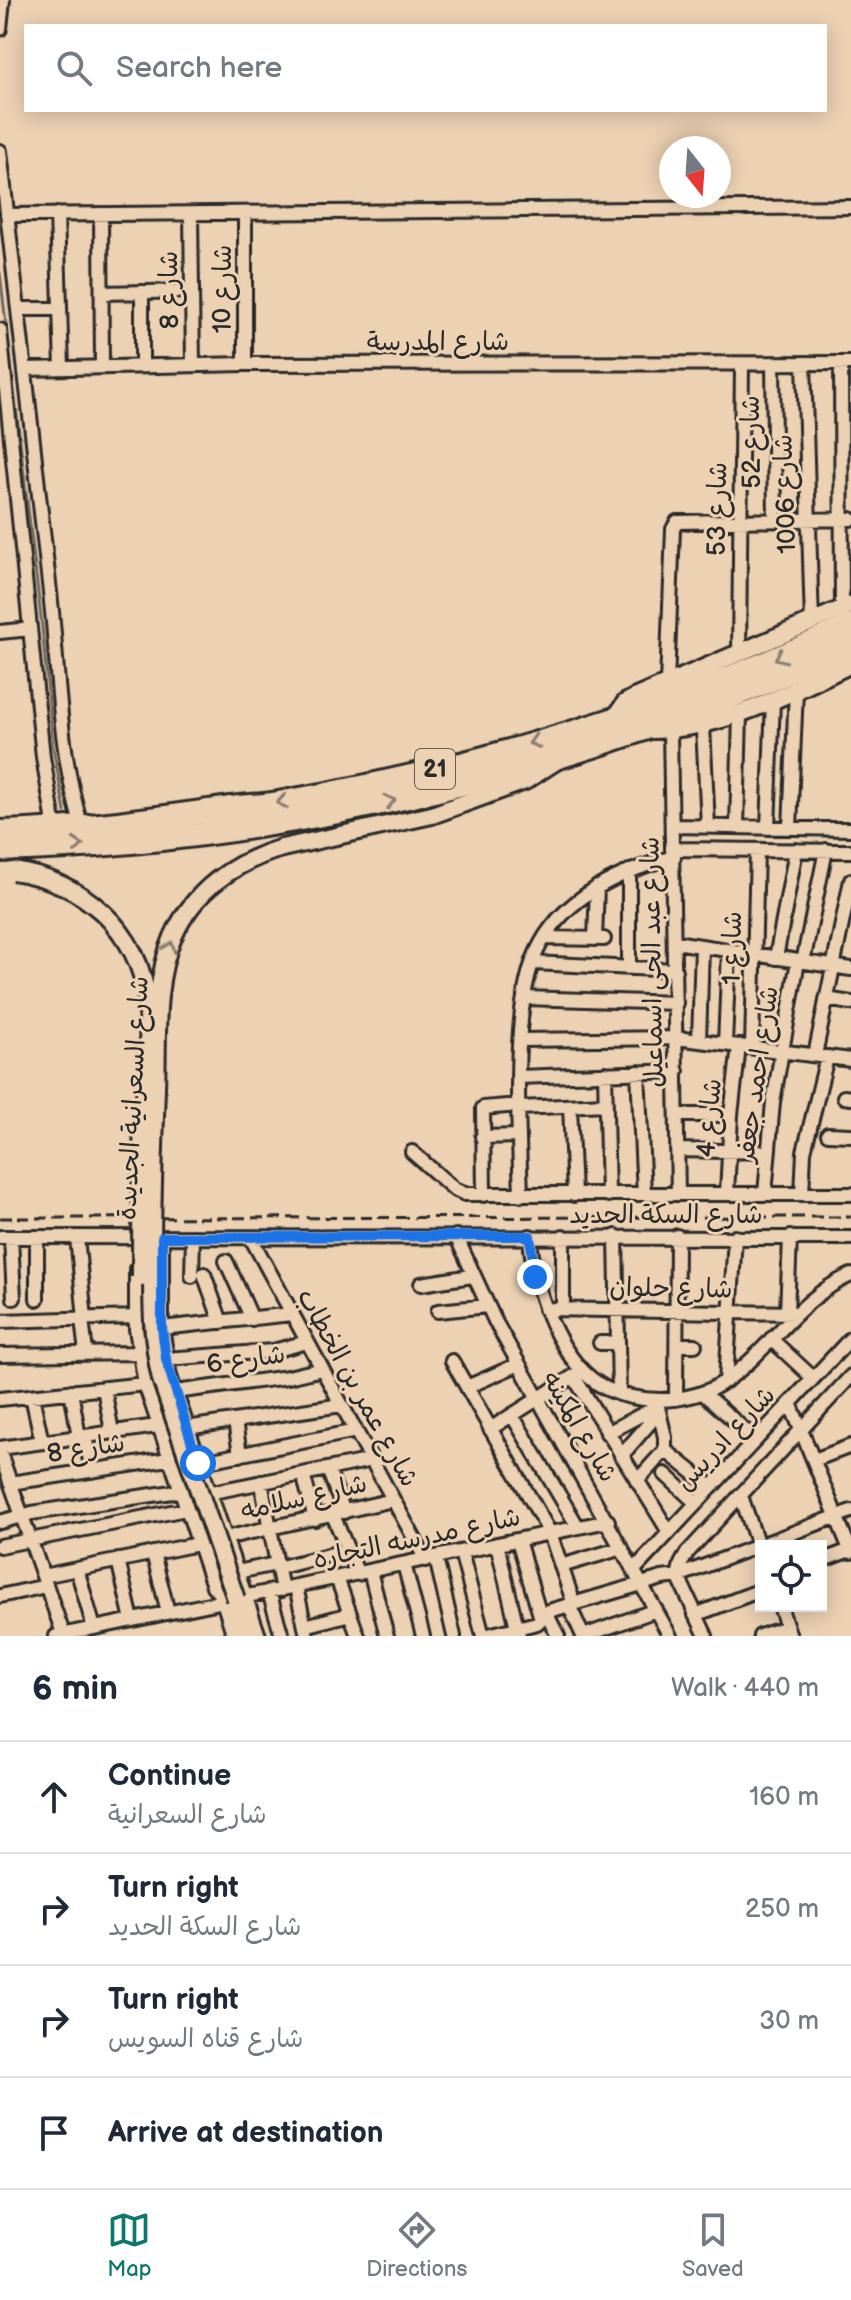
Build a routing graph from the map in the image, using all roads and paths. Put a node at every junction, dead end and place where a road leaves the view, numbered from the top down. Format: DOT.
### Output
graph roads {
  1 [pos="3,0"];
  2 [pos="0,29"];
  3 [pos="0,151"];
  4 [pos="851,207"];
  5 [pos="245,213"];
  6 [pos="57,214"];
  7 [pos="101,214"];
  8 [pos="191,214"];
  9 [pos="7,215"];
  10 [pos="192,291"];
  11 [pos="142,292"];
  12 [pos="102,293"];
  13 [pos="18,309"];
  14 [pos="60,309"];
  15 [pos="0,330"];
  16 [pos="804,363"];
  17 [pos="846,363"];
  18 [pos="245,364"];
  19 [pos="742,364"];
  20 [pos="773,364"];
  21 [pos="193,365"];
  22 [pos="142,366"];
  23 [pos="102,367"];
  24 [pos="62,368"];
  25 [pos="25,369"];
  26 [pos="3,388"];
  27 [pos="846,519"];
  28 [pos="740,520"];
  29 [pos="775,520"];
  30 [pos="809,520"];
  31 [pos="848,613"];
  32 [pos="812,624"];
  33 [pos="30,629"];
  34 [pos="0,632"];
  35 [pos="851,645"];
  36 [pos="739,655"];
  37 [pos="851,664"];
  38 [pos="667,684"];
  39 [pos="796,690"];
  40 [pos="773,700"];
  41 [pos="740,714"];
  42 [pos="616,717"];
  43 [pos="703,726"];
  44 [pos="670,730"];
  45 [pos="635,731"];
  46 [pos="563,754"];
  47 [pos="673,826"];
  48 [pos="708,826"];
  49 [pos="82,827"];
  50 [pos="737,827"];
  51 [pos="768,828"];
  52 [pos="790,828"];
  53 [pos="55,829"];
  54 [pos="851,829"];
  55 [pos="0,832"];
  56 [pos="0,850"];
  57 [pos="757,850"];
  58 [pos="796,850"];
  59 [pos="826,850"];
  60 [pos="851,851"];
  61 [pos="674,853"];
  62 [pos="6,871"];
  63 [pos="629,871"];
  64 [pos="851,880"];
  65 [pos="597,887"];
  66 [pos="545,938"];
  67 [pos="675,942"];
  68 [pos="702,947"];
  69 [pos="729,951"];
  70 [pos="756,955"];
  71 [pos="776,958"];
  72 [pos="800,961"];
  73 [pos="533,963"];
  74 [pos="832,967"];
  75 [pos="629,968"];
  76 [pos="851,969"];
  77 [pos="675,970"];
  78 [pos="525,998"];
  79 [pos="826,999"];
  80 [pos="676,1003"];
  81 [pos="851,1003"];
  82 [pos="676,1038"];
  83 [pos="520,1040"];
  84 [pos="699,1041"];
  85 [pos="739,1046"];
  86 [pos="783,1051"];
  87 [pos="821,1056"];
  88 [pos="851,1060"];
  89 [pos="677,1071"];
  90 [pos="638,1072"];
  91 [pos="605,1073"];
  92 [pos="519,1077"];
  93 [pos="606,1104"];
  94 [pos="519,1106"];
  95 [pos="570,1106"];
  96 [pos="677,1115"];
  97 [pos="731,1115"];
  98 [pos="828,1134"];
  99 [pos="851,1135"];
  100 [pos="519,1136"];
  101 [pos="482,1137"];
  102 [pos="677,1150"];
  103 [pos="728,1151"];
  104 [pos="412,1152"];
  105 [pos="767,1152"];
  106 [pos="644,1194"];
  107 [pos="678,1194"];
  108 [pos="727,1194"];
  109 [pos="765,1194"];
  110 [pos="802,1194"];
  111 [pos="851,1194"];
  112 [pos="484,1195"];
  113 [pos="521,1195"];
  114 [pos="574,1195"];
  115 [pos="608,1195"];
  116 [pos="456,1236"];
  117 [pos="530,1236"];
  118 [pos="563,1236"];
  119 [pos="616,1236"];
  120 [pos="677,1236"];
  121 [pos="6,1237"];
  122 [pos="37,1237"];
  123 [pos="77,1237"];
  124 [pos="135,1237"];
  125 [pos="162,1237"];
  126 [pos="193,1237"];
  127 [pos="735,1237"];
  128 [pos="790,1237"];
  129 [pos="251,1238"];
  130 [pos="851,1238"];
  131 [pos="226,1261"];
  132 [pos="851,1275"];
  133 [pos="472,1276"];
  134 [pos="421,1284"];
  135 [pos="14,1298"];
  136 [pos="37,1299"];
  137 [pos="488,1306"];
  138 [pos="545,1309"];
  139 [pos="563,1309"];
  140 [pos="617,1310"];
  141 [pos="438,1311"];
  142 [pos="677,1311"];
  143 [pos="730,1312"];
  144 [pos="792,1313"];
  145 [pos="292,1314"];
  146 [pos="136,1317"];
  147 [pos="84,1319"];
  148 [pos="252,1319"];
  149 [pos="0,1321"];
  150 [pos="221,1322"];
  151 [pos="162,1328"];
  152 [pos="851,1338"];
  153 [pos="771,1339"];
  154 [pos="307,1342"];
  155 [pos="600,1343"];
  156 [pos="618,1343"];
  157 [pos="677,1345"];
  158 [pos="695,1345"];
  159 [pos="86,1353"];
  160 [pos="138,1353"];
  161 [pos="0,1355"];
  162 [pos="166,1359"];
  163 [pos="452,1361"];
  164 [pos="519,1364"];
  165 [pos="322,1369"];
  166 [pos="578,1374"];
  167 [pos="851,1376"];
  168 [pos="813,1378"];
  169 [pos="726,1381"];
  170 [pos="145,1384"];
  171 [pos="467,1387"];
  172 [pos="104,1388"];
  173 [pos="71,1391"];
  174 [pos="175,1392"];
  175 [pos="703,1393"];
  176 [pos="619,1394"];
  177 [pos="32,1396"];
  178 [pos="0,1399"];
  179 [pos="538,1399"];
  180 [pos="676,1399"];
  181 [pos="790,1403"];
  182 [pos="342,1405"];
  183 [pos="658,1406"];
  184 [pos="512,1415"];
  185 [pos="235,1421"];
  186 [pos="157,1426"];
  187 [pos="186,1428"];
  188 [pos="490,1429"];
  189 [pos="802,1430"];
  190 [pos="356,1431"];
  191 [pos="112,1432"];
  192 [pos="607,1433"];
  193 [pos="82,1437"];
  194 [pos="756,1440"];
  195 [pos="42,1442"];
  196 [pos="851,1446"];
  197 [pos="665,1450"];
  198 [pos="0,1451"];
  199 [pos="240,1455"];
  200 [pos="621,1456"];
  201 [pos="169,1459"];
  202 [pos="372,1460"];
  203 [pos="814,1460"];
  204 [pos="198,1463"];
  205 [pos="328,1469"];
  206 [pos="92,1471"];
  207 [pos="303,1474"];
  208 [pos="665,1474"];
  209 [pos="5,1475"];
  210 [pos="637,1481"];
  211 [pos="261,1482"];
  212 [pos="711,1487"];
  213 [pos="179,1491"];
  214 [pos="208,1493"];
  215 [pos="741,1496"];
  216 [pos="15,1497"];
  217 [pos="0,1499"];
  218 [pos="393,1500"];
  219 [pos="696,1503"];
  220 [pos="186,1509"];
  221 [pos="851,1511"];
  222 [pos="338,1514"];
  223 [pos="837,1516"];
  224 [pos="22,1517"];
  225 [pos="315,1519"];
  226 [pos="608,1521"];
  227 [pos="0,1522"];
  228 [pos="578,1527"];
  229 [pos="270,1529"];
  230 [pos="669,1532"];
  231 [pos="550,1533"];
  232 [pos="225,1538"];
  233 [pos="30,1540"];
  234 [pos="518,1540"];
  235 [pos="756,1540"];
  236 [pos="783,1540"];
  237 [pos="198,1544"];
  238 [pos="497,1544"];
  239 [pos="0,1546"];
  240 [pos="622,1548"];
  241 [pos="348,1550"];
  242 [pos="851,1551"];
  243 [pos="461,1552"];
  244 [pos="755,1552"];
  245 [pos="153,1553"];
  246 [pos="431,1559"];
  247 [pos="827,1559"];
  248 [pos="118,1560"];
  249 [pos="404,1564"];
  250 [pos="276,1566"];
  251 [pos="561,1566"];
  252 [pos="77,1569"];
  253 [pos="634,1570"];
  254 [pos="237,1572"];
  255 [pos="364,1573"];
  256 [pos="678,1576"];
  257 [pos="337,1578"];
  258 [pos="44,1581"];
  259 [pos="641,1584"];
  260 [pos="296,1587"];
  261 [pos="275,1591"];
  262 [pos="755,1592"];
  263 [pos="0,1596"];
  264 [pos="236,1599"];
  265 [pos="571,1604"];
  266 [pos="656,1610"];
  267 [pos="168,1612"];
  268 [pos="782,1612"];
  269 [pos="350,1614"];
  270 [pos="695,1615"];
  271 [pos="543,1616"];
  272 [pos="132,1620"];
  273 [pos="94,1628"];
  274 [pos="306,1631"];
  275 [pos="518,1632"];
  276 [pos="789,1632"];
  277 [pos="61,1635"];
  278 [pos="236,1636"];
  279 [pos="249,1636"];
  280 [pos="259,1636"];
  281 [pos="282,1636"];
  282 [pos="358,1636"];
  283 [pos="387,1636"];
  284 [pos="423,1636"];
  285 [pos="454,1636"];
  286 [pos="484,1636"];
  287 [pos="558,1636"];
  288 [pos="583,1636"];
  289 [pos="670,1636"];
  290 [pos="706,1636"];
  291 [pos="760,1636"];
  1 -- 2 [label="street"];
  3 -- 9 [label="street"];
  4 -- 5 [label="street"];
  5 -- 8 [label="street"];
  5 -- 18 [label="street, شارع 10"];
  6 -- 7 [label="street"];
  6 -- 9 [label="street"];
  6 -- 14 [label="street"];
  7 -- 8 [label="street"];
  7 -- 12 [label="street"];
  8 -- 10 [label="street, شارع 8"];
  9 -- 13 [label="street"];
  10 -- 11 [label="street"];
  10 -- 21 [label="street, شارع 8"];
  11 -- 12 [label="street"];
  11 -- 22 [label="street"];
  12 -- 23 [label="street"];
  13 -- 14 [label="street"];
  13 -- 25 [label="street"];
  14 -- 24 [label="street"];
  15 -- 26 [label="street"];
  16 -- 17 [label="street, شارع المدرسة"];
  16 -- 20 [label="street, شارع المدرسة"];
  16 -- 30 [label="street, شارع 1006"];
  17 -- 27 [label="street"];
  18 -- 19 [label="street, شارع المدرسة"];
  18 -- 21 [label="street, شارع المدرسة"];
  19 -- 20 [label="street, شارع المدرسة"];
  19 -- 28 [label="street, شارع 53"];
  20 -- 29 [label="street, شارع 52"];
  21 -- 22 [label="street, شارع المدرسة"];
  22 -- 23 [label="street, شارع المدرسة"];
  23 -- 24 [label="street, شارع المدرسة"];
  24 -- 25 [label="street, شارع المدرسة"];
  25 -- 49 [label="street"];
  26 -- 33 [label="street"];
  27 -- 30 [label="street"];
  27 -- 31 [label="street"];
  28 -- 29 [label="street"];
  28 -- 36 [label="street, شارع 53"];
  28 -- 38 [label="street"];
  29 -- 30 [label="street"];
  30 -- 32 [label="street, شارع 1006"];
  31 -- 32 [label="street"];
  31 -- 42 [label="highway, 21, one-way"];
  32 -- 36 [label="street"];
  33 -- 34 [label="street"];
  33 -- 53 [label="street"];
  35 -- 45 [label="highway, 21"];
  36 -- 38 [label="street"];
  37 -- 39 [label="street"];
  38 -- 42 [label="street"];
  39 -- 40 [label="street"];
  39 -- 52 [label="street"];
  40 -- 41 [label="street"];
  40 -- 51 [label="street"];
  41 -- 43 [label="street"];
  41 -- 50 [label="street"];
  42 -- 49 [label="highway, 21, one-way"];
  43 -- 44 [label="street"];
  43 -- 48 [label="street"];
  44 -- 45 [label="street"];
  44 -- 47 [label="street, شارع عبد الحى اسماعيل"];
  45 -- 46 [label="highway, 21"];
  56 -- 46 [label="highway, 21, one-way"];
  264 -- 46 [label="street, شارع السعرانية الجديدة, one-way, bridge"];
  47 -- 48 [label="street"];
  47 -- 61 [label="street, شارع عبد الحى اسماعيل"];
  48 -- 50 [label="street"];
  49 -- 53 [label="highway, 21"];
  50 -- 51 [label="street"];
  51 -- 52 [label="street"];
  52 -- 54 [label="street"];
  53 -- 55 [label="highway, 21"];
  57 -- 58 [label="street"];
  57 -- 61 [label="street"];
  57 -- 70 [label="street, شارع 1"];
  58 -- 59 [label="street"];
  58 -- 71 [label="street"];
  59 -- 60 [label="street"];
  59 -- 72 [label="street, شارع احمد جعفر"];
  61 -- 63 [label="street"];
  61 -- 67 [label="street, شارع عبد الحى اسماعيل"];
  62 -- 264 [label="street, شارع السعرانية الجديدة, bridge"];
  63 -- 65 [label="street"];
  63 -- 75 [label="street"];
  64 -- 74 [label="street"];
  65 -- 66 [label="street"];
  65 -- 66 [label="street"];
  66 -- 73 [label="street"];
  67 -- 68 [label="street"];
  67 -- 77 [label="street, شارع عبد الحى اسماعيل"];
  68 -- 69 [label="street"];
  68 -- 84 [label="street"];
  69 -- 70 [label="street"];
  69 -- 85 [label="street"];
  70 -- 71 [label="street"];
  70 -- 85 [label="street, شارع 1"];
  71 -- 72 [label="street"];
  72 -- 74 [label="street"];
  72 -- 86 [label="street, شارع احمد جعفر"];
  73 -- 75 [label="street"];
  73 -- 78 [label="street"];
  74 -- 76 [label="street"];
  74 -- 79 [label="street"];
  75 -- 77 [label="street"];
  77 -- 80 [label="street, شارع عبد الحى اسماعيل"];
  78 -- 80 [label="street"];
  78 -- 83 [label="street"];
  79 -- 81 [label="street"];
  79 -- 87 [label="street"];
  80 -- 82 [label="street, شارع عبد الحى اسماعيل"];
  82 -- 83 [label="street"];
  82 -- 84 [label="street"];
  82 -- 89 [label="street, شارع عبد الحى اسماعيل"];
  83 -- 92 [label="street"];
  84 -- 85 [label="street"];
  85 -- 86 [label="street"];
  85 -- 97 [label="street, شارع 4"];
  86 -- 87 [label="street"];
  86 -- 105 [label="street, شارع احمد جعفر"];
  87 -- 88 [label="street"];
  87 -- 110 [label="street"];
  89 -- 90 [label="street"];
  89 -- 96 [label="street, شارع عبد الحى اسماعيل"];
  90 -- 91 [label="street"];
  90 -- 106 [label="street"];
  91 -- 92 [label="street"];
  91 -- 93 [label="street"];
  92 -- 94 [label="street"];
  93 -- 95 [label="street"];
  93 -- 115 [label="street"];
  94 -- 95 [label="street"];
  94 -- 100 [label="street"];
  94 -- 101 [label="street"];
  95 -- 114 [label="street"];
  96 -- 97 [label="street"];
  96 -- 102 [label="street, شارع عبد الحى اسماعيل"];
  97 -- 103 [label="street, شارع 4"];
  98 -- 99 [label="street"];
  100 -- 101 [label="street"];
  100 -- 113 [label="street"];
  101 -- 112 [label="street"];
  102 -- 103 [label="street"];
  102 -- 107 [label="street, شارع عبد الحى اسماعيل"];
  103 -- 105 [label="street"];
  103 -- 108 [label="street, شارع 4"];
  104 -- 112 [label="street, شارع السكة الحديد"];
  105 -- 109 [label="street, شارع احمد جعفر"];
  106 -- 107 [label="street, شارع السكة الحديد"];
  106 -- 115 [label="street, شارع السكة الحديد"];
  107 -- 108 [label="street, شارع السكة الحديد"];
  108 -- 109 [label="street, شارع السكة الحديد"];
  109 -- 110 [label="street, شارع السكة الحديد"];
  110 -- 111 [label="street, شارع السكة الحديد"];
  112 -- 113 [label="street, شارع السكة الحديد"];
  113 -- 114 [label="street, شارع السكة الحديد"];
  114 -- 115 [label="street, شارع السكة الحديد"];
  116 -- 117 [label="street, شارع السكة الحديد"];
  116 -- 129 [label="street, شارع السكة الحديد"];
  116 -- 133 [label="street, شارع المكينه"];
  117 -- 118 [label="street, شارع السكة الحديد"];
  117 -- 138 [label="street"];
  118 -- 119 [label="street, شارع السكة الحديد"];
  118 -- 139 [label="street"];
  119 -- 120 [label="street, شارع السكة الحديد"];
  119 -- 140 [label="street"];
  120 -- 127 [label="street, شارع السكة الحديد"];
  120 -- 142 [label="street"];
  121 -- 122 [label="street, شارع السكة الحديد"];
  121 -- 135 [label="street"];
  122 -- 123 [label="street, شارع السكة الحديد"];
  122 -- 136 [label="street"];
  123 -- 124 [label="street, شارع السكة الحديد"];
  123 -- 147 [label="street"];
  124 -- 125 [label="street, شارع السكة الحديد"];
  124 -- 146 [label="street"];
  125 -- 126 [label="street, شارع السكة الحديد"];
  125 -- 151 [label="street"];
  126 -- 129 [label="street, شارع السكة الحديد"];
  126 -- 150 [label="street"];
  127 -- 128 [label="street, شارع السكة الحديد"];
  127 -- 143 [label="street"];
  128 -- 130 [label="street, شارع السكة الحديد"];
  128 -- 144 [label="street"];
  129 -- 145 [label="street, شارع عمر بن الخطاب"];
  131 -- 148 [label="street"];
  132 -- 144 [label="street"];
  133 -- 134 [label="street"];
  133 -- 137 [label="street, شارع المكينه"];
  137 -- 141 [label="street"];
  137 -- 164 [label="street, شارع المكينه"];
  138 -- 139 [label="street, شارع حلوان"];
  138 -- 166 [label="street"];
  139 -- 140 [label="street, شارع حلوان"];
  140 -- 142 [label="street, شارع حلوان"];
  140 -- 156 [label="street"];
  142 -- 143 [label="street, شارع حلوان"];
  142 -- 157 [label="street"];
  143 -- 144 [label="street, شارع حلوان"];
  143 -- 169 [label="street"];
  144 -- 153 [label="street"];
  145 -- 148 [label="street"];
  145 -- 154 [label="street, شارع عمر بن الخطاب"];
  146 -- 147 [label="street"];
  146 -- 160 [label="street"];
  147 -- 149 [label="street"];
  147 -- 159 [label="street"];
  148 -- 150 [label="street"];
  150 -- 151 [label="street"];
  151 -- 162 [label="street"];
  152 -- 168 [label="street, شارع ادريس"];
  153 -- 168 [label="street"];
  153 -- 169 [label="street"];
  154 -- 162 [label="street"];
  154 -- 165 [label="street, شارع عمر بن الخطاب"];
  155 -- 156 [label="street"];
  156 -- 176 [label="street"];
  157 -- 158 [label="street"];
  157 -- 180 [label="street"];
  159 -- 160 [label="street"];
  159 -- 161 [label="street"];
  160 -- 170 [label="street"];
  162 -- 174 [label="street"];
  163 -- 171 [label="street"];
  164 -- 171 [label="street"];
  164 -- 179 [label="street, شارع المكينه"];
  165 -- 174 [label="street, شارع 6"];
  165 -- 182 [label="street, شارع عمر بن الخطاب"];
  166 -- 176 [label="street"];
  166 -- 179 [label="street"];
  166 -- 192 [label="street"];
  167 -- 189 [label="street"];
  168 -- 181 [label="street, شارع ادريس"];
  169 -- 175 [label="street"];
  170 -- 172 [label="street"];
  170 -- 186 [label="street"];
  171 -- 188 [label="street"];
  172 -- 173 [label="street"];
  172 -- 191 [label="street"];
  173 -- 177 [label="street"];
  173 -- 193 [label="street"];
  174 -- 187 [label="street"];
  175 -- 180 [label="street"];
  175 -- 194 [label="street"];
  176 -- 183 [label="street"];
  177 -- 178 [label="street"];
  177 -- 195 [label="street"];
  179 -- 184 [label="street"];
  179 -- 226 [label="street, شارع المكينه"];
  180 -- 183 [label="street"];
  181 -- 189 [label="street"];
  181 -- 194 [label="street, شارع ادريس"];
  182 -- 185 [label="street"];
  182 -- 190 [label="street, شارع عمر بن الخطاب"];
  183 -- 192 [label="street"];
  183 -- 197 [label="street"];
  183 -- 200 [label="street"];
  184 -- 188 [label="street"];
  184 -- 228 [label="street"];
  185 -- 187 [label="street"];
  185 -- 199 [label="street"];
  186 -- 191 [label="street"];
  186 -- 201 [label="street"];
  187 -- 204 [label="street"];
  188 -- 231 [label="street"];
  189 -- 203 [label="street"];
  189 -- 215 [label="street"];
  190 -- 199 [label="street"];
  190 -- 202 [label="street, شارع عمر بن الخطاب"];
  191 -- 193 [label="street"];
  192 -- 200 [label="street"];
  193 -- 195 [label="street"];
  193 -- 206 [label="street"];
  194 -- 212 [label="street, شارع ادريس"];
  195 -- 198 [label="street"];
  196 -- 203 [label="street"];
  197 -- 210 [label="street"];
  197 -- 212 [label="street"];
  198 -- 209 [label="street"];
  199 -- 204 [label="street"];
  200 -- 210 [label="street"];
  201 -- 206 [label="street, شارع 8"];
  201 -- 213 [label="street"];
  202 -- 205 [label="street"];
  202 -- 218 [label="street, شارع عمر بن الخطاب"];
  203 -- 223 [label="street"];
  204 -- 214 [label="street"];
  205 -- 207 [label="street"];
  205 -- 222 [label="street"];
  206 -- 209 [label="street, شارع 8"];
  207 -- 211 [label="street"];
  207 -- 225 [label="street"];
  208 -- 219 [label="street"];
  209 -- 216 [label="street"];
  210 -- 230 [label="street"];
  211 -- 214 [label="street"];
  211 -- 229 [label="street"];
  212 -- 219 [label="street, شارع ادريس"];
  213 -- 220 [label="street"];
  213 -- 224 [label="street"];
  214 -- 232 [label="street"];
  215 -- 235 [label="street"];
  215 -- 256 [label="street"];
  216 -- 217 [label="street"];
  216 -- 224 [label="street"];
  218 -- 222 [label="street, شارع سلامه"];
  218 -- 246 [label="street, شارع عمر بن الخطاب"];
  219 -- 230 [label="street, شارع ادريس"];
  220 -- 233 [label="street"];
  220 -- 237 [label="street"];
  221 -- 223 [label="street"];
  222 -- 225 [label="street, شارع سلامه"];
  222 -- 241 [label="street"];
  223 -- 236 [label="street"];
  223 -- 242 [label="street"];
  224 -- 227 [label="street"];
  224 -- 233 [label="street"];
  225 -- 229 [label="street, شارع سلامه"];
  226 -- 228 [label="street, شارع مدرسه التجاره"];
  226 -- 240 [label="street, شارع المكينه"];
  228 -- 231 [label="street, شارع مدرسه التجاره"];
  229 -- 232 [label="street, شارع سلامه"];
  229 -- 250 [label="street"];
  230 -- 253 [label="street, شارع ادريس"];
  231 -- 234 [label="street, شارع مدرسه التجاره"];
  231 -- 251 [label="street"];
  232 -- 254 [label="street"];
  233 -- 239 [label="street"];
  233 -- 258 [label="street"];
  234 -- 238 [label="street, شارع مدرسه التجاره"];
  234 -- 271 [label="street"];
  237 -- 245 [label="street"];
  237 -- 264 [label="street"];
  238 -- 243 [label="street, شارع مدرسه التجاره"];
  238 -- 275 [label="street"];
  240 -- 251 [label="street"];
  240 -- 253 [label="street, شارع المكينه"];
  241 -- 250 [label="street"];
  241 -- 255 [label="street"];
  242 -- 247 [label="street"];
  243 -- 246 [label="street, شارع مدرسه التجاره"];
  243 -- 286 [label="street"];
  244 -- 256 [label="street"];
  245 -- 248 [label="street"];
  245 -- 267 [label="street"];
  246 -- 249 [label="street, شارع مدرسه التجاره"];
  246 -- 285 [label="street, شارع عمر بن الخطاب"];
  248 -- 252 [label="street"];
  248 -- 272 [label="street"];
  249 -- 255 [label="street, شارع مدرسه التجاره"];
  249 -- 284 [label="street"];
  250 -- 254 [label="street"];
  250 -- 261 [label="street"];
  251 -- 265 [label="street"];
  252 -- 258 [label="street"];
  252 -- 273 [label="street"];
  253 -- 259 [label="street, شارع المكينه"];
  254 -- 264 [label="street"];
  255 -- 257 [label="street, شارع مدرسه التجاره"];
  255 -- 283 [label="street"];
  256 -- 259 [label="street"];
  256 -- 270 [label="street"];
  257 -- 260 [label="street, شارع مدرسه التجاره"];
  257 -- 269 [label="street"];
  258 -- 263 [label="street"];
  258 -- 277 [label="street"];
  259 -- 265 [label="street"];
  259 -- 266 [label="street, شارع المكينه"];
  260 -- 261 [label="street, شارع مدرسه التجاره"];
  260 -- 274 [label="street"];
  261 -- 264 [label="street, شارع مدرسه التجاره"];
  261 -- 281 [label="street"];
  262 -- 270 [label="street"];
  264 -- 267 [label="street, شارع مدرسه التجاره"];
  264 -- 278 [label="street"];
  264 -- 279 [label="street"];
  264 -- 280 [label="street"];
  265 -- 271 [label="street"];
  265 -- 288 [label="street"];
  266 -- 288 [label="street"];
  266 -- 289 [label="street, شارع المكينه"];
  267 -- 272 [label="street, شارع مدرسه التجاره"];
  268 -- 276 [label="street"];
  269 -- 274 [label="street"];
  269 -- 282 [label="street"];
  270 -- 290 [label="street"];
  271 -- 275 [label="street"];
  271 -- 287 [label="street"];
  272 -- 273 [label="street, شارع مدرسه التجاره"];
  273 -- 277 [label="street, شارع مدرسه التجاره"];
  275 -- 286 [label="street"];
  276 -- 291 [label="street"];
}
